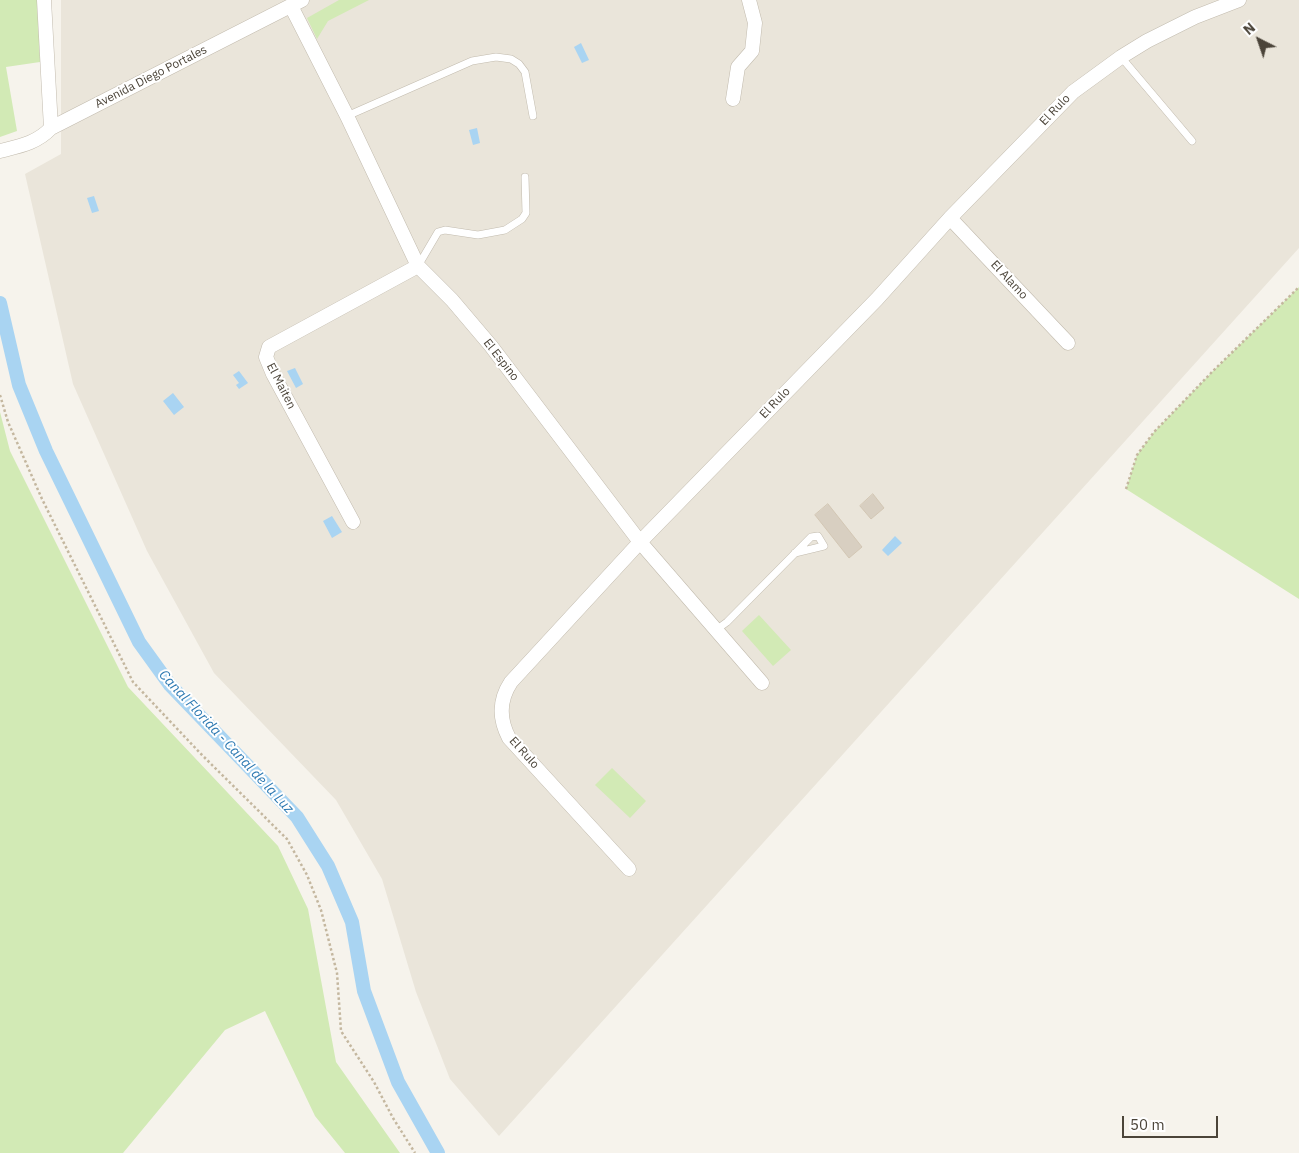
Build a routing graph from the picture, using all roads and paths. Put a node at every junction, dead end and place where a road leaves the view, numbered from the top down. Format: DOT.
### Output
graph roads {
  1 [pos="44,0"];
  2 [pos="749,0"];
  3 [pos="1239,0"];
  4 [pos="297,3"];
  5 [pos="1120,57"];
  6 [pos="733,99"];
  7 [pos="347,116"];
  8 [pos="534,116"];
  9 [pos="51,128"];
  10 [pos="1192,141"];
  11 [pos="0,151"];
  12 [pos="525,177"];
  13 [pos="950,218"];
  14 [pos="418,266"];
  15 [pos="1299,288"];
  16 [pos="1068,343"];
  17 [pos="0,394"];
  18 [pos="1126,489"];
  19 [pos="353,522"];
  20 [pos="640,542"];
  21 [pos="795,553"];
  22 [pos="716,630"];
  23 [pos="762,683"];
  24 [pos="630,868"];
  25 [pos="414,1153"];
  1 -- 9 [label="street"];
  2 -- 6 [label="street"];
  3 -- 5 [label="street, El Rulo"];
  4 -- 7 [label="street, El Espino"];
  4 -- 9 [label="street, Avenida Diego Portales"];
  5 -- 10 [label="lane"];
  5 -- 13 [label="street, El Rulo"];
  7 -- 8 [label="lane"];
  7 -- 14 [label="street, El Espino"];
  9 -- 11 [label="street, Avenida Diego Portales"];
  12 -- 14 [label="lane"];
  13 -- 16 [label="street, El Alamo"];
  13 -- 20 [label="street, El Rulo"];
  14 -- 19 [label="street, El Maiten"];
  14 -- 20 [label="street, El Espino"];
  15 -- 18 [label="path"];
  17 -- 25 [label="path"];
  20 -- 22 [label="street, El Espino"];
  20 -- 24 [label="street, El Rulo"];
  21 -- 22 [label="lane"];
  22 -- 23 [label="street, El Espino"];
}
